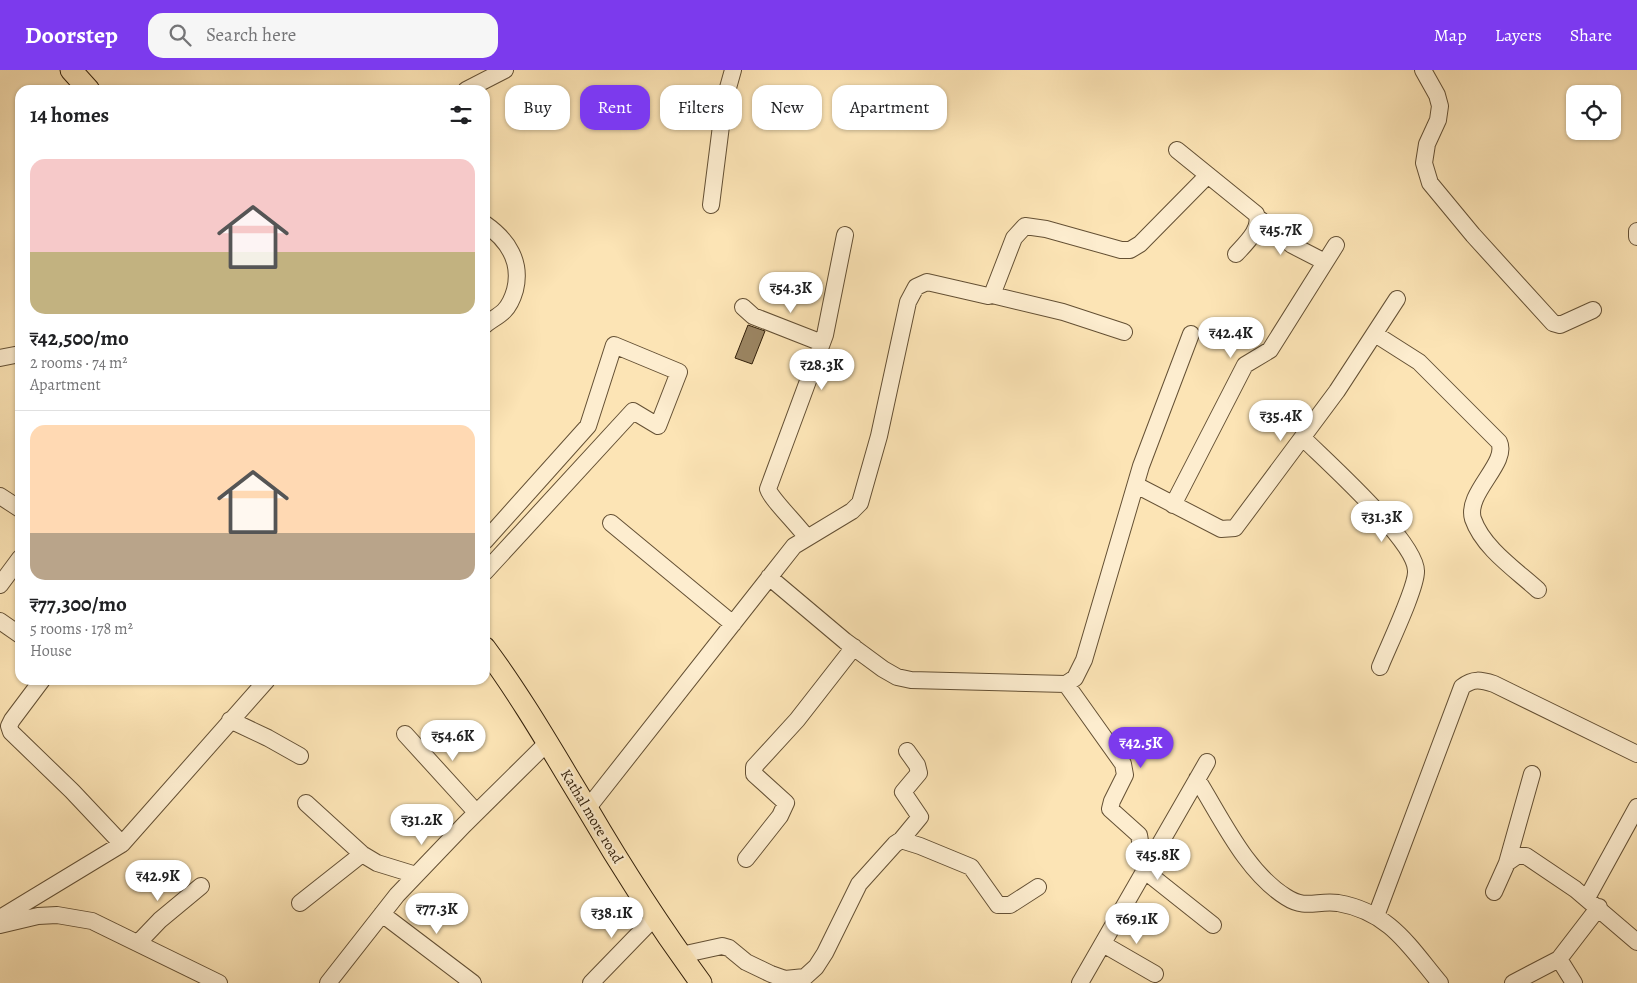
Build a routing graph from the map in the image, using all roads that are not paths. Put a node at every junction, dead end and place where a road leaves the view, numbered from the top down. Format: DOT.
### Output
graph roads {
  1 [pos="71,70"];
  2 [pos="505,70"];
  3 [pos="733,70"];
  4 [pos="1423,70"];
  5 [pos="84,85"];
  6 [pos="476,85"];
  7 [pos="1177,150"];
  8 [pos="1208,175"];
  9 [pos="711,206"];
  10 [pos="1258,218"];
  11 [pos="490,228"];
  12 [pos="1637,231"];
  13 [pos="845,235"];
  14 [pos="1637,237"];
  15 [pos="1336,245"];
  16 [pos="1236,254"];
  17 [pos="1325,262"];
  18 [pos="992,295"];
  19 [pos="1397,299"];
  20 [pos="743,307"];
  21 [pos="1593,310"];
  22 [pos="490,321"];
  23 [pos="1124,332"];
  24 [pos="1191,334"];
  25 [pos="1374,334"];
  26 [pos="822,343"];
  27 [pos="15,355"];
  28 [pos="0,358"];
  29 [pos="1303,438"];
  30 [pos="1136,485"];
  31 [pos="0,496"];
  32 [pos="1174,505"];
  33 [pos="15,506"];
  34 [pos="611,523"];
  35 [pos="490,534"];
  36 [pos="807,538"];
  37 [pos="15,565"];
  38 [pos="490,567"];
  39 [pos="769,577"];
  40 [pos="0,585"];
  41 [pos="1538,590"];
  42 [pos="0,621"];
  43 [pos="733,624"];
  44 [pos="15,632"];
  45 [pos="854,647"];
  46 [pos="490,655"];
  47 [pos="1380,667"];
  48 [pos="1066,684"];
  49 [pos="38,685"];
  50 [pos="262,685"];
  51 [pos="230,720"];
  52 [pos="405,734"];
  53 [pos="548,742"];
  54 [pos="907,751"];
  55 [pos="1637,754"];
  56 [pos="300,756"];
  57 [pos="1207,762"];
  58 [pos="1532,774"];
  59 [pos="1197,779"];
  60 [pos="306,803"];
  61 [pos="1637,807"];
  62 [pos="587,809"];
  63 [pos="476,812"];
  64 [pos="900,840"];
  65 [pos="122,844"];
  66 [pos="362,854"];
  67 [pos="746,859"];
  68 [pos="1507,863"];
  69 [pos="1145,871"];
  70 [pos="416,875"];
  71 [pos="201,886"];
  72 [pos="1038,888"];
  73 [pos="1494,892"];
  74 [pos="300,903"];
  75 [pos="1593,903"];
  76 [pos="382,914"];
  77 [pos="1376,916"];
  78 [pos="654,917"];
  79 [pos="0,918"];
  80 [pos="0,925"];
  81 [pos="1213,925"];
  82 [pos="1637,942"];
  83 [pos="138,943"];
  84 [pos="1103,944"];
  85 [pos="681,955"];
  86 [pos="1559,959"];
  87 [pos="1155,974"];
  88 [pos="1431,980"];
  89 [pos="219,983"];
  90 [pos="328,983"];
  91 [pos="472,983"];
  92 [pos="591,983"];
  93 [pos="701,983"];
  94 [pos="1080,983"];
  95 [pos="1513,983"];
  96 [pos="1574,983"];
  1 -- 5 [label="main road"];
  2 -- 6 [label="street"];
  3 -- 9 [label="street"];
  4 -- 21 [label="street"];
  7 -- 8 [label="street"];
  8 -- 10 [label="street"];
  8 -- 18 [label="street"];
  10 -- 16 [label="street"];
  10 -- 17 [label="street"];
  11 -- 22 [label="street"];
  12 -- 14 [label="street"];
  13 -- 26 [label="street"];
  15 -- 17 [label="street"];
  17 -- 32 [label="street"];
  18 -- 23 [label="street"];
  18 -- 36 [label="street"];
  19 -- 25 [label="street"];
  20 -- 26 [label="street"];
  24 -- 30 [label="street"];
  25 -- 29 [label="street"];
  25 -- 41 [label="street"];
  26 -- 36 [label="street"];
  27 -- 28 [label="street"];
  29 -- 32 [label="street"];
  29 -- 47 [label="street"];
  30 -- 32 [label="street"];
  30 -- 48 [label="street"];
  31 -- 33 [label="street"];
  34 -- 43 [label="street"];
  35 -- 38 [label="street"];
  36 -- 39 [label="street"];
  37 -- 40 [label="street"];
  39 -- 43 [label="street"];
  39 -- 45 [label="street"];
  42 -- 44 [label="street"];
  43 -- 62 [label="street"];
  45 -- 48 [label="street"];
  45 -- 67 [label="street"];
  46 -- 53 [label="main road, Kathal more road"];
  48 -- 69 [label="street"];
  49 -- 65 [label="street"];
  50 -- 51 [label="street"];
  51 -- 56 [label="street"];
  51 -- 65 [label="street"];
  52 -- 63 [label="street"];
  53 -- 62 [label="main road, Kathal more road"];
  53 -- 63 [label="street"];
  54 -- 64 [label="street"];
  55 -- 77 [label="street"];
  57 -- 59 [label="street"];
  58 -- 68 [label="street"];
  59 -- 69 [label="street"];
  59 -- 77 [label="street"];
  60 -- 66 [label="street"];
  61 -- 75 [label="street"];
  62 -- 78 [label="main road, Kathal more road"];
  63 -- 70 [label="street"];
  64 -- 72 [label="street"];
  64 -- 85 [label="street"];
  65 -- 79 [label="street"];
  66 -- 70 [label="street"];
  66 -- 74 [label="street"];
  68 -- 73 [label="street"];
  68 -- 75 [label="street"];
  69 -- 81 [label="street"];
  69 -- 84 [label="street"];
  70 -- 76 [label="street"];
  71 -- 83 [label="street"];
  75 -- 82 [label="street"];
  75 -- 86 [label="street"];
  76 -- 90 [label="street"];
  76 -- 91 [label="street"];
  77 -- 88 [label="street"];
  78 -- 85 [label="main road, Kathal more road"];
  78 -- 92 [label="street"];
  80 -- 83 [label="street"];
  83 -- 89 [label="street"];
  84 -- 87 [label="street"];
  84 -- 94 [label="street"];
  85 -- 93 [label="main road, Kathal more road"];
  86 -- 95 [label="street"];
  86 -- 96 [label="street"];
}
